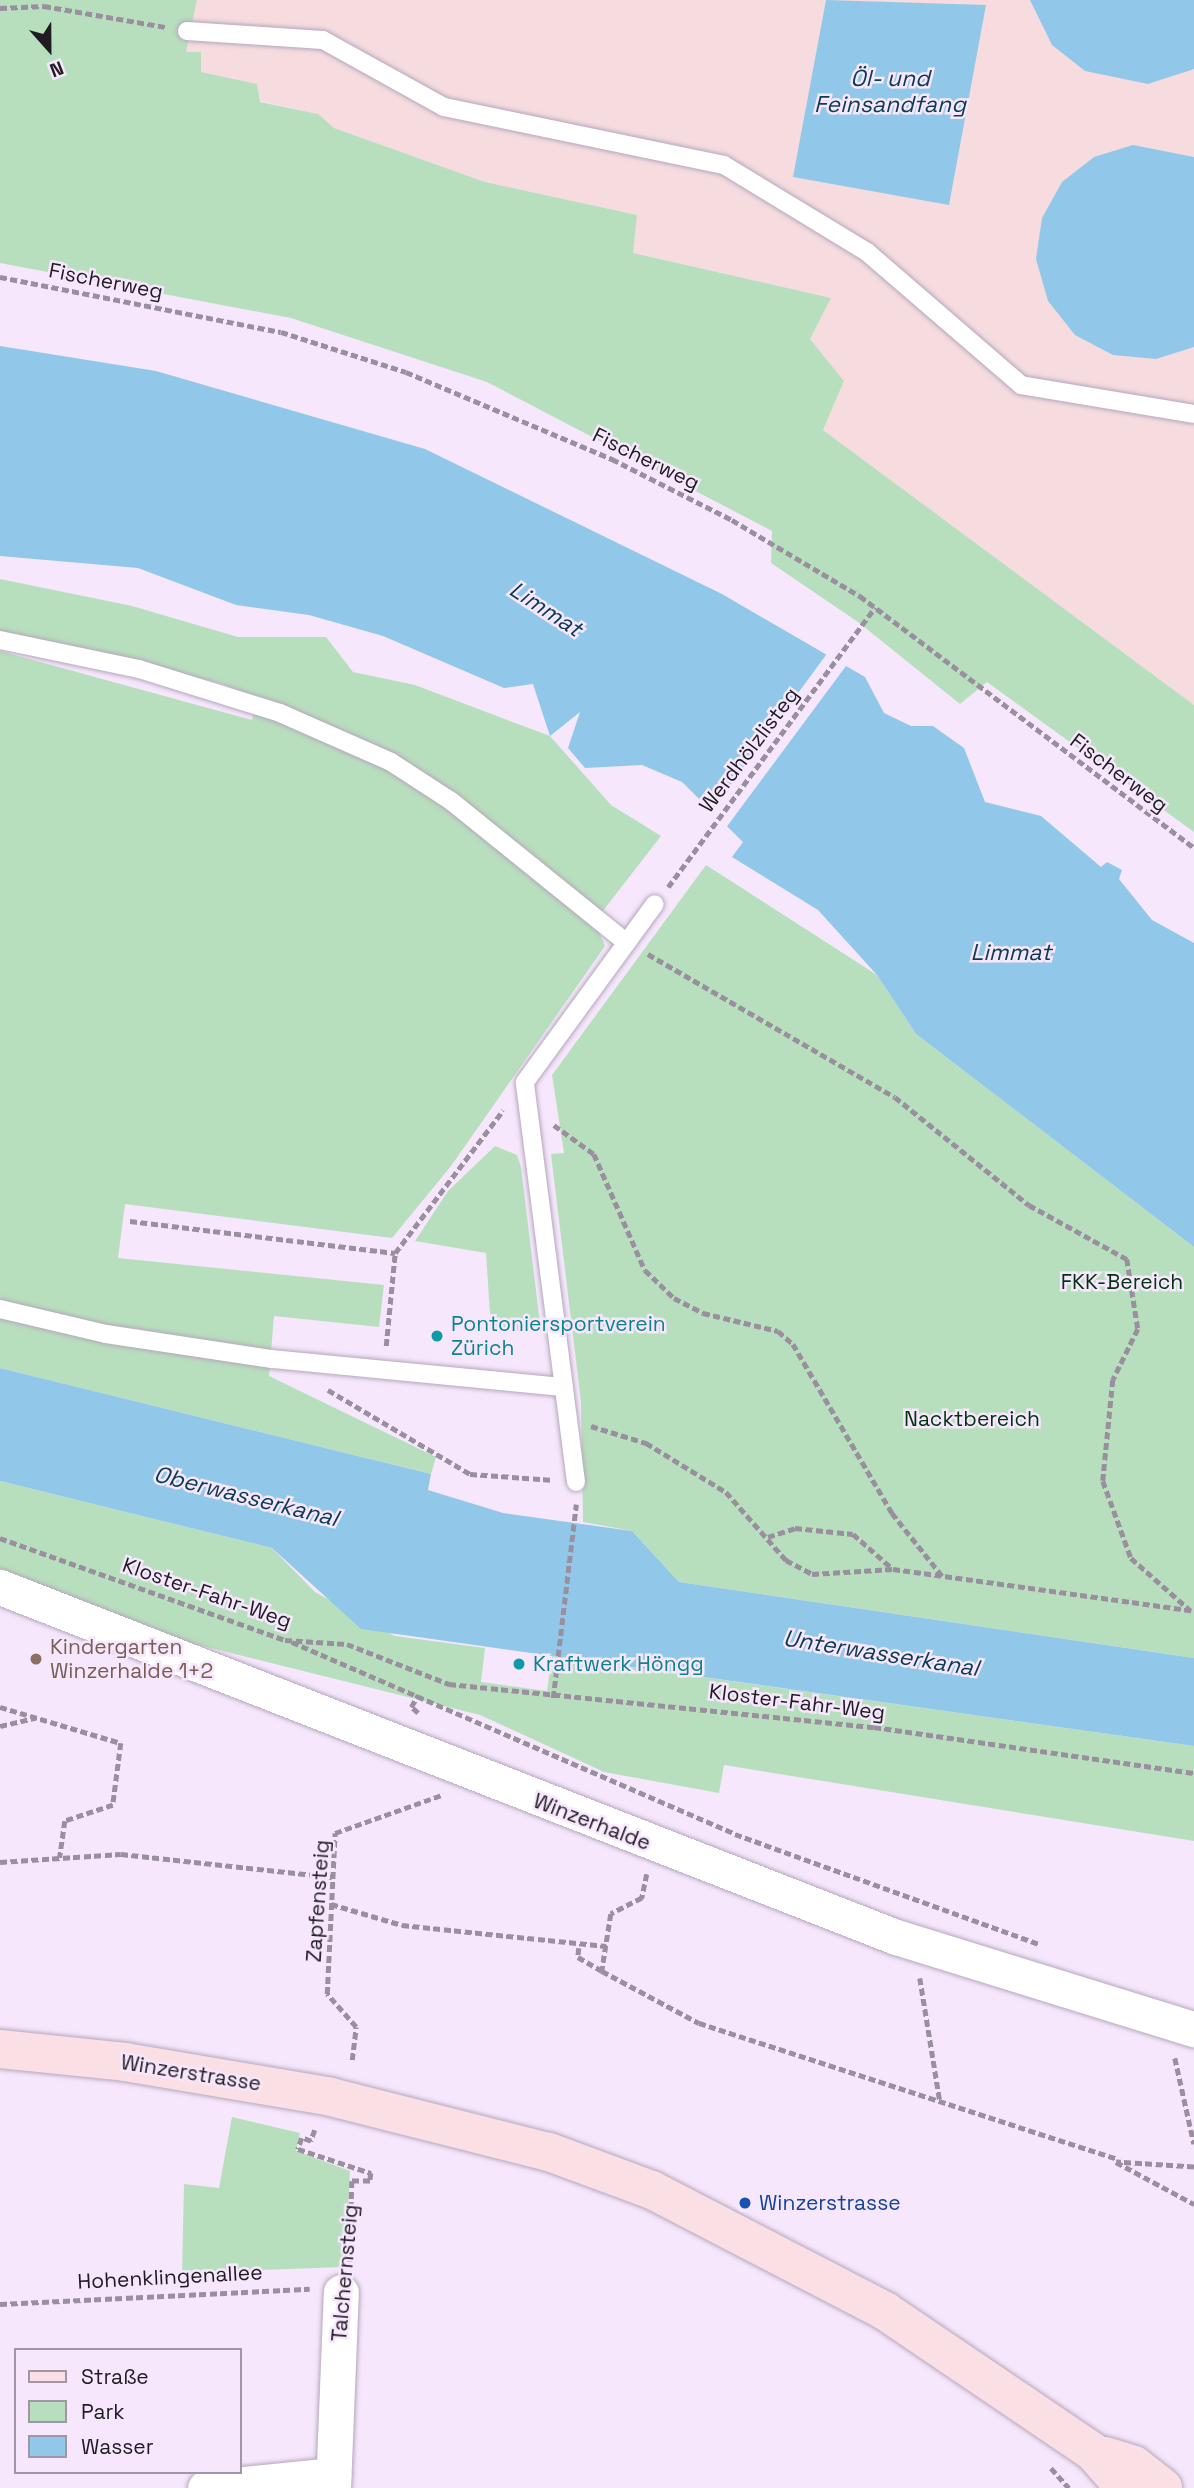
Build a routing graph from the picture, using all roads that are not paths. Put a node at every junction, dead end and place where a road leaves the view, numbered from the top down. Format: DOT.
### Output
graph roads {
  1 [pos="187,31"];
  2 [pos="1194,414"];
  3 [pos="0,640"];
  4 [pos="655,904"];
  5 [pos="626,942"];
  6 [pos="0,1309"];
  7 [pos="564,1387"];
  8 [pos="576,1482"];
  9 [pos="0,1587"];
  10 [pos="1194,2029"];
  11 [pos="0,2049"];
  12 [pos="341,2292"];
  13 [pos="1093,2452"];
  14 [pos="333,2481"];
  15 [pos="205,2488"];
  16 [pos="1125,2488"];
  17 [pos="1163,2488"];
  1 -- 2 [label="lane"];
  3 -- 5 [label="lane"];
  4 -- 5 [label="lane"];
  5 -- 7 [label="lane"];
  6 -- 7 [label="lane"];
  7 -- 8 [label="lane"];
  9 -- 10 [label="street, Winzerhalde"];
  11 -- 13 [label="main road, Winzerstrasse"];
  12 -- 14 [label="street, Talchernsteig"];
  13 -- 16 [label="main road, Winzerstrasse"];
  13 -- 17 [label="main road, Winzerstrasse"];
  14 -- 15 [label="street"];
}
